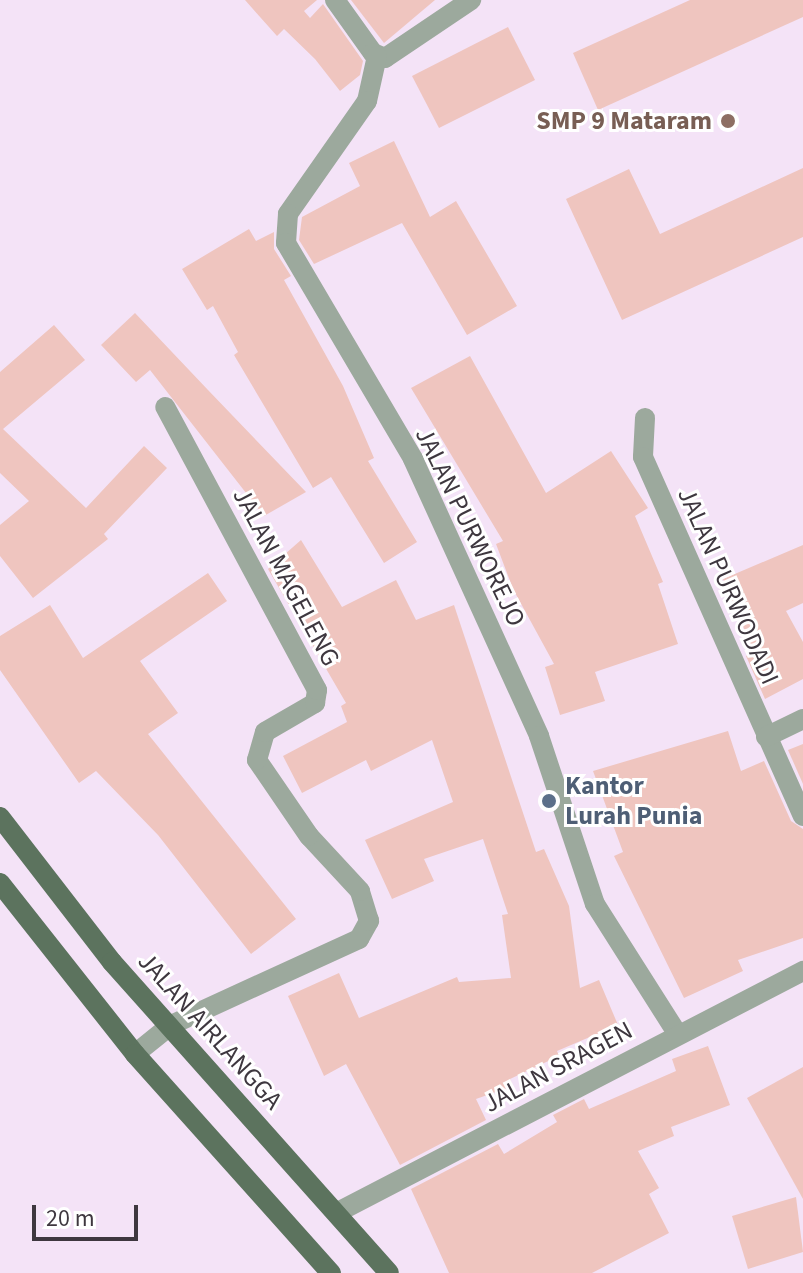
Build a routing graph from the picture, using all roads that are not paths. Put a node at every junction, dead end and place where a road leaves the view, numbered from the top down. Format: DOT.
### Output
graph roads {
  1 [pos="335,0"];
  2 [pos="471,0"];
  3 [pos="377,56"];
  4 [pos="165,407"];
  5 [pos="645,418"];
  6 [pos="803,719"];
  7 [pos="766,737"];
  8 [pos="803,816"];
  9 [pos="0,817"];
  10 [pos="0,883"];
  11 [pos="803,971"];
  12 [pos="171,1025"];
  13 [pos="677,1033"];
  14 [pos="135,1054"];
  15 [pos="338,1212"];
  16 [pos="331,1273"];
  17 [pos="389,1273"];
  1 -- 3 [label="street"];
  2 -- 3 [label="street"];
  3 -- 13 [label="street, JALAN PURWOREJO"];
  4 -- 12 [label="street, JALAN MAGELENG"];
  5 -- 7 [label="street, JALAN PURWODADI"];
  6 -- 7 [label="street"];
  7 -- 8 [label="street, JALAN PURWODADI"];
  9 -- 12 [label="main road, JALAN AIRLANGGA"];
  10 -- 14 [label="main road"];
  11 -- 13 [label="street, JALAN SRAGEN"];
  12 -- 14 [label="street, JALAN MAGELENG"];
  12 -- 15 [label="main road, JALAN AIRLANGGA"];
  13 -- 15 [label="street, JALAN SRAGEN"];
  14 -- 16 [label="main road"];
  15 -- 17 [label="main road, JALAN AIRLANGGA"];
}
